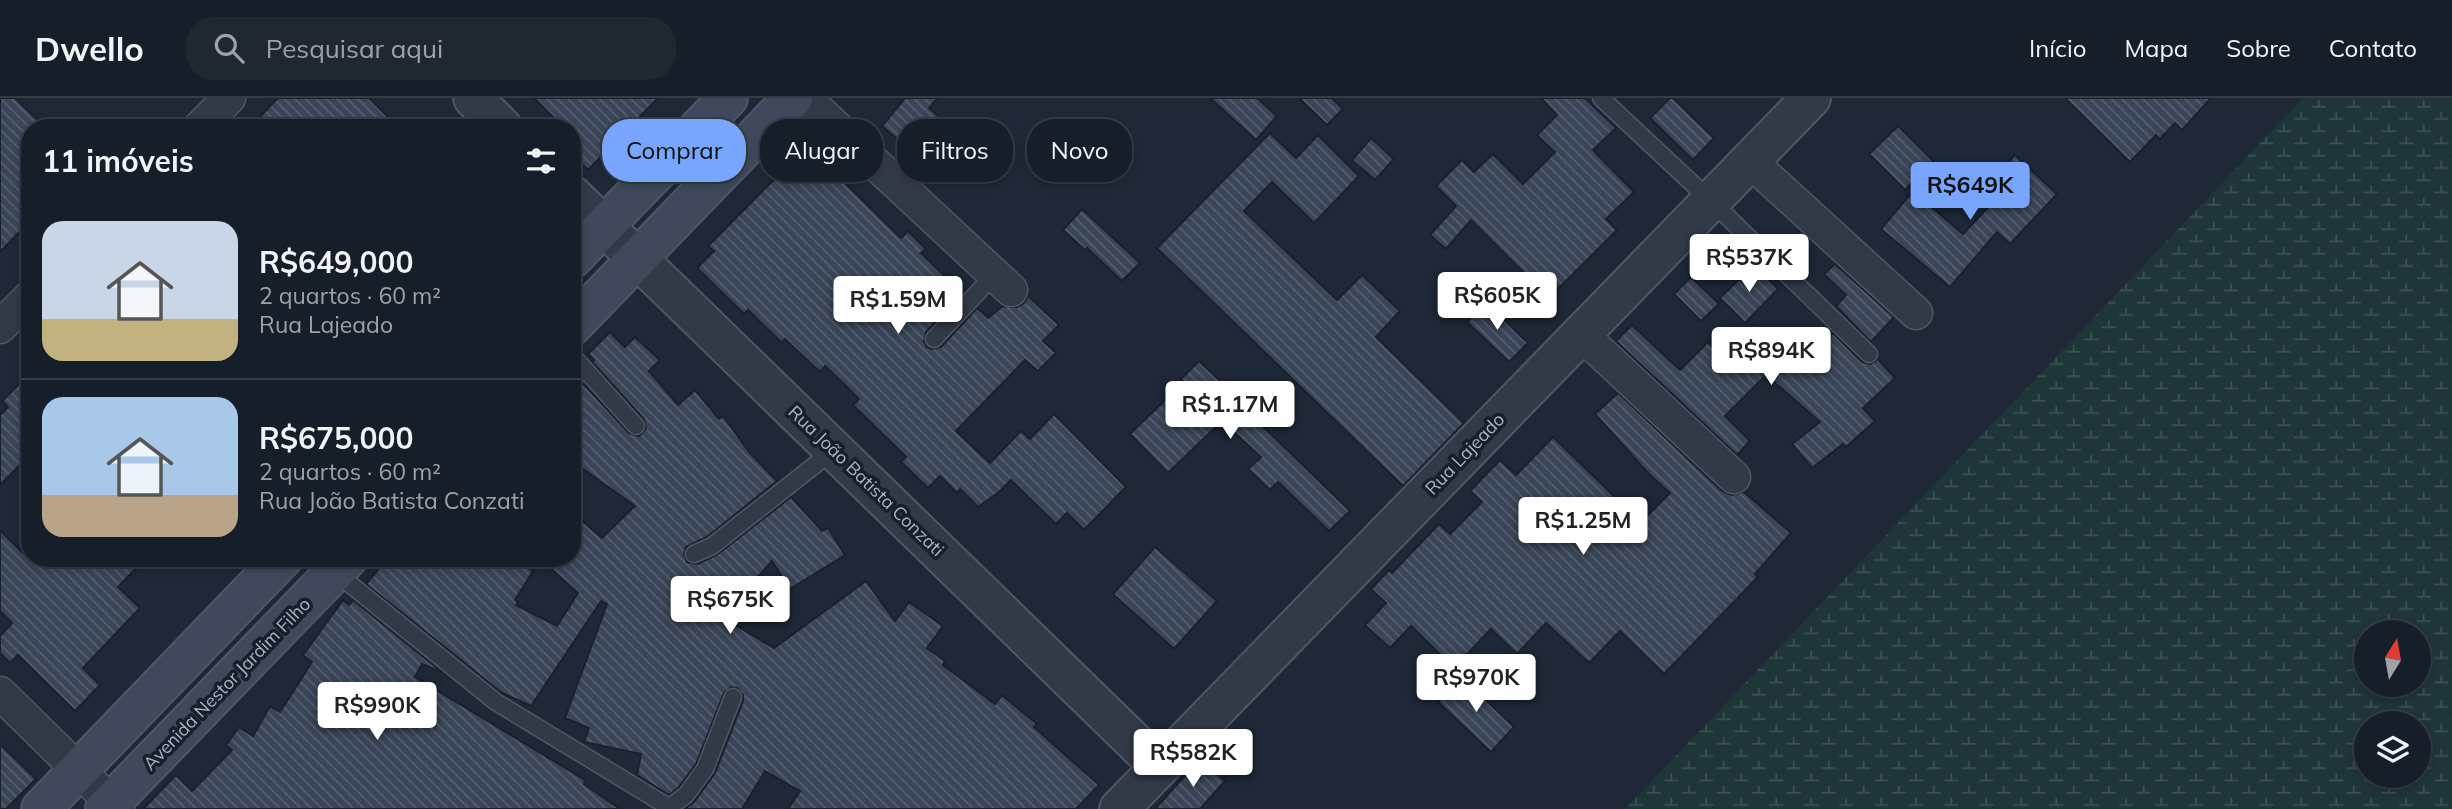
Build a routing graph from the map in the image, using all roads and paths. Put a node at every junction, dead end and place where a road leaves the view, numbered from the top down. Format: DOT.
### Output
graph roads {
  1 [pos="229,98"];
  2 [pos="472,98"];
  3 [pos="728,98"];
  4 [pos="793,98"];
  5 [pos="806,98"];
  6 [pos="1601,98"];
  7 [pos="1811,98"];
  8 [pos="208,119"];
  9 [pos="494,119"];
  10 [pos="1750,161"];
  11 [pos="1711,201"];
  12 [pos="581,204"];
  13 [pos="604,226"];
  14 [pos="581,250"];
  15 [pos="638,259"];
  16 [pos="1003,283"];
  17 [pos="21,306"];
  18 [pos="1916,313"];
  19 [pos="581,317"];
  20 [pos="0,327"];
  21 [pos="1581,334"];
  22 [pos="934,339"];
  23 [pos="1869,354"];
  24 [pos="581,365"];
  25 [pos="636,426"];
  26 [pos="834,450"];
  27 [pos="1734,477"];
  28 [pos="694,554"];
  29 [pos="274,567"];
  30 [pos="339,567"];
  31 [pos="343,567"];
  32 [pos="0,692"];
  33 [pos="733,697"];
  34 [pos="79,770"];
  35 [pos="1140,795"];
  36 [pos="112,807"];
  37 [pos="669,808"];
  38 [pos="41,809"];
  1 -- 8 [label="street"];
  2 -- 9 [label="street"];
  3 -- 13 [label="main road"];
  4 -- 15 [label="main road"];
  5 -- 16 [label="street"];
  6 -- 11 [label="lane"];
  7 -- 10 [label="street, Rua Lajeado"];
  10 -- 11 [label="street, Rua Lajeado"];
  10 -- 18 [label="street"];
  11 -- 21 [label="street, Rua Lajeado"];
  11 -- 23 [label="lane"];
  12 -- 13 [label="street, Rua João Batista Conzati"];
  13 -- 14 [label="main road"];
  13 -- 15 [label="street, Rua João Batista Conzati"];
  15 -- 19 [label="main road"];
  15 -- 26 [label="street, Rua João Batista Conzati"];
  16 -- 22 [label="lane"];
  17 -- 20 [label="street"];
  21 -- 27 [label="street"];
  21 -- 35 [label="street, Rua Lajeado"];
  24 -- 25 [label="lane"];
  26 -- 28 [label="lane"];
  26 -- 35 [label="street, Rua João Batista Conzati"];
  29 -- 34 [label="main road"];
  30 -- 36 [label="main road, Avenida Nestor Jardim Filho"];
  31 -- 37 [label="lane"];
  32 -- 34 [label="street"];
  33 -- 37 [label="lane"];
  34 -- 36 [label="street"];
  34 -- 38 [label="main road"];
}
